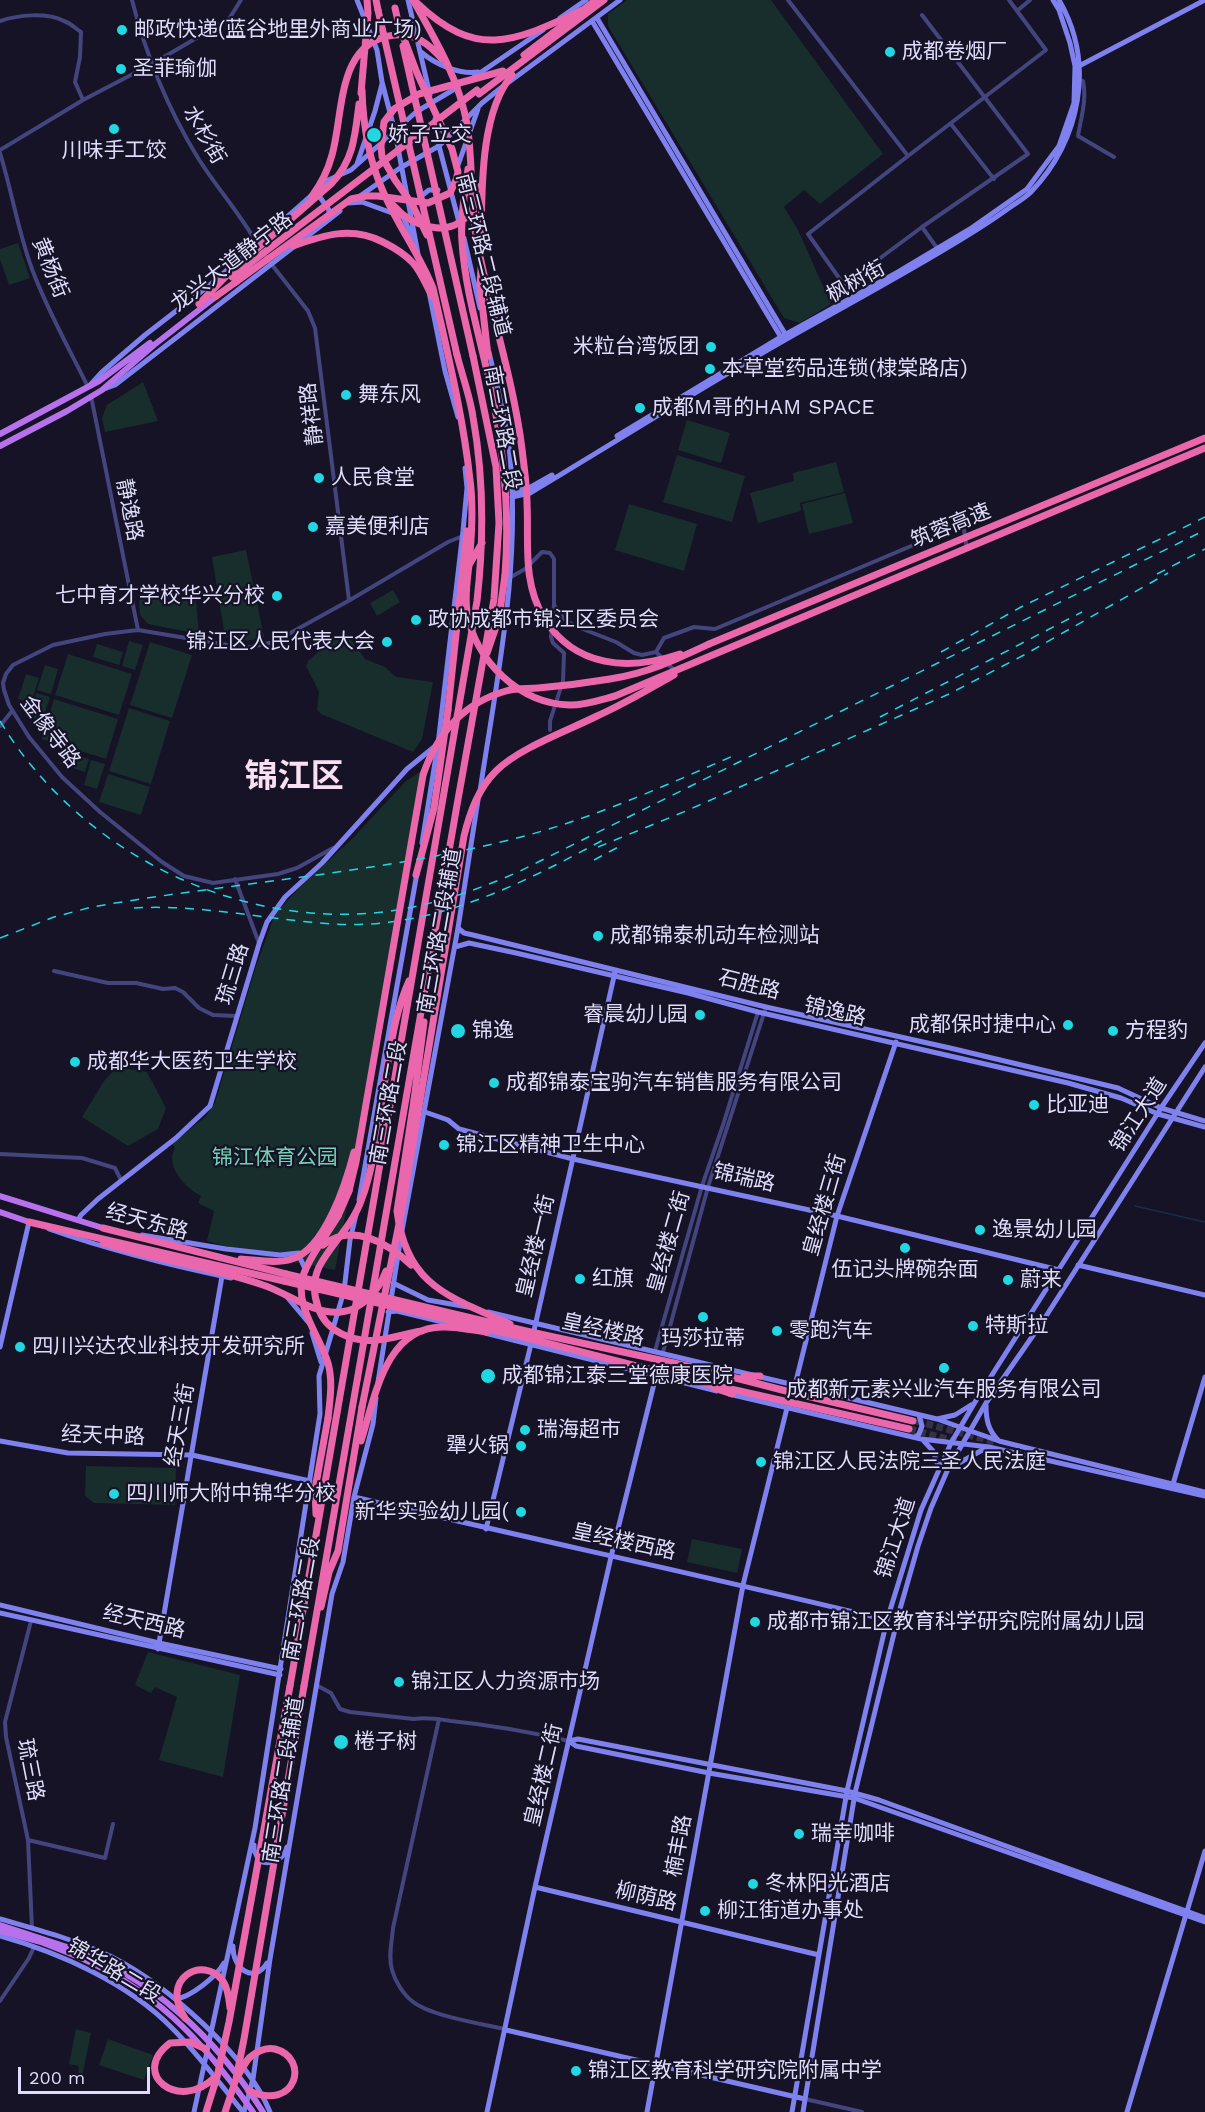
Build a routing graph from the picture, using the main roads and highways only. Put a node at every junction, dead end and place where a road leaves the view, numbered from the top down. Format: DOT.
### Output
graph roads {
  1 [pos="357,0"];
  2 [pos="367,0"];
  3 [pos="376,0"];
  4 [pos="393,0"];
  5 [pos="408,0"];
  6 [pos="414,0"];
  7 [pos="586,0"];
  8 [pos="596,0"];
  9 [pos="604,0"];
  10 [pos="620,0"];
  11 [pos="1053,0"];
  12 [pos="1059,0"];
  13 [pos="1205,0"];
  14 [pos="585,12"];
  15 [pos="595,19"];
  16 [pos="398,23"];
  17 [pos="421,52"];
  18 [pos="1077,66"];
  19 [pos="503,71"];
  20 [pos="483,72"];
  21 [pos="454,81"];
  22 [pos="382,82"];
  23 [pos="362,90"];
  24 [pos="478,92"];
  25 [pos="432,103"];
  26 [pos="482,103"];
  27 [pos="394,132"];
  28 [pos="439,146"];
  29 [pos="470,146"];
  30 [pos="400,168"];
  31 [pos="351,170"];
  32 [pos="485,170"];
  33 [pos="315,191"];
  34 [pos="450,193"];
  35 [pos="388,200"];
  36 [pos="349,203"];
  37 [pos="453,203"];
  38 [pos="300,210"];
  39 [pos="326,222"];
  40 [pos="413,225"];
  41 [pos="416,246"];
  42 [pos="285,248"];
  43 [pos="435,255"];
  44 [pos="233,278"];
  45 [pos="215,297"];
  46 [pos="199,304"];
  47 [pos="439,316"];
  48 [pos="784,338"];
  49 [pos="88,388"];
  50 [pos="102,390"];
  51 [pos="491,391"];
  52 [pos="0,434"];
  53 [pos="1205,438"];
  54 [pos="0,446"];
  55 [pos="1205,448"];
  56 [pos="467,488"];
  57 [pos="512,494"];
  58 [pos="471,504"];
  59 [pos="483,541"];
  60 [pos="464,574"];
  61 [pos="508,576"];
  62 [pos="709,644"];
  63 [pos="448,645"];
  64 [pos="714,653"];
  65 [pos="481,667"];
  66 [pos="438,744"];
  67 [pos="416,875"];
  68 [pos="459,928"];
  69 [pos="455,947"];
  70 [pos="413,970"];
  71 [pos="615,972"];
  72 [pos="428,973"];
  73 [pos="897,1040"];
  74 [pos="1205,1044"];
  75 [pos="1205,1067"];
  76 [pos="1160,1111"];
  77 [pos="425,1112"];
  78 [pos="364,1115"];
  79 [pos="1176,1115"];
  80 [pos="1205,1121"];
  81 [pos="1205,1127"];
  82 [pos="573,1159"];
  83 [pos="0,1196"];
  84 [pos="0,1212"];
  85 [pos="837,1216"];
  86 [pos="78,1220"];
  87 [pos="29,1222"];
  88 [pos="103,1228"];
  89 [pos="69,1232"];
  90 [pos="350,1240"];
  91 [pos="178,1248"];
  92 [pos="316,1251"];
  93 [pos="295,1254"];
  94 [pos="392,1258"];
  95 [pos="1078,1265"];
  96 [pos="1059,1270"];
  97 [pos="222,1276"];
  98 [pos="285,1278"];
  99 [pos="427,1281"];
  100 [pos="393,1283"];
  101 [pos="1205,1295"];
  102 [pos="286,1297"];
  103 [pos="388,1312"];
  104 [pos="536,1323"];
  105 [pos="422,1331"];
  106 [pos="525,1334"];
  107 [pos="590,1337"];
  108 [pos="531,1344"];
  109 [pos="0,1347"];
  110 [pos="584,1359"];
  111 [pos="322,1363"];
  112 [pos="656,1376"];
  113 [pos="734,1376"];
  114 [pos="760,1376"];
  115 [pos="1205,1377"];
  116 [pos="695,1381"];
  117 [pos="795,1385"];
  118 [pos="732,1394"];
  119 [pos="978,1397"];
  120 [pos="986,1403"];
  121 [pos="787,1408"];
  122 [pos="916,1418"];
  123 [pos="937,1419"];
  124 [pos="960,1428"];
  125 [pos="909,1429"];
  126 [pos="969,1431"];
  127 [pos="918,1438"];
  128 [pos="359,1439"];
  129 [pos="0,1441"];
  130 [pos="999,1441"];
  131 [pos="951,1443"];
  132 [pos="962,1445"];
  133 [pos="989,1447"];
  134 [pos="192,1455"];
  135 [pos="939,1469"];
  136 [pos="948,1469"];
  137 [pos="310,1481"];
  138 [pos="1173,1484"];
  139 [pos="1205,1494"];
  140 [pos="354,1497"];
  141 [pos="334,1513"];
  142 [pos="317,1526"];
  143 [pos="486,1529"];
  144 [pos="611,1557"];
  145 [pos="329,1572"];
  146 [pos="743,1585"];
  147 [pos="0,1605"];
  148 [pos="0,1613"];
  149 [pos="887,1620"];
  150 [pos="313,1632"];
  151 [pos="158,1646"];
  152 [pos="280,1672"];
  153 [pos="569,1741"];
  154 [pos="711,1766"];
  155 [pos="709,1773"];
  156 [pos="847,1791"];
  157 [pos="854,1796"];
  158 [pos="846,1798"];
  159 [pos="294,1823"];
  160 [pos="255,1828"];
  161 [pos="1205,1851"];
  162 [pos="535,1887"];
  163 [pos="1185,1913"];
  164 [pos="0,1918"];
  165 [pos="236,1918"];
  166 [pos="1205,1920"];
  167 [pos="682,1922"];
  168 [pos="0,1925"];
  169 [pos="0,1931"];
  170 [pos="0,1936"];
  171 [pos="232,1939"];
  172 [pos="273,1939"];
  173 [pos="68,1950"];
  174 [pos="819,1955"];
  175 [pos="173,1999"];
  176 [pos="230,2016"];
  177 [pos="185,2018"];
  178 [pos="506,2030"];
  179 [pos="212,2033"];
  180 [pos="206,2052"];
  181 [pos="205,2064"];
  182 [pos="656,2064"];
  183 [pos="219,2071"];
  184 [pos="236,2079"];
  185 [pos="253,2079"];
  186 [pos="249,2093"];
  187 [pos="795,2096"];
  188 [pos="170,2098"];
  189 [pos="805,2099"];
  190 [pos="187,2101"];
  191 [pos="194,2112"];
  192 [pos="206,2112"];
  193 [pos="225,2112"];
  194 [pos="244,2112"];
  195 [pos="254,2112"];
  196 [pos="263,2112"];
  197 [pos="270,2112"];
  198 [pos="487,2112"];
  199 [pos="647,2112"];
  200 [pos="792,2112"];
  201 [pos="803,2112"];
  202 [pos="1127,2112"];
  1 -- 22 [label="main road, 南三环路二段辅道"];
  2 -- 23 [label="highway, bridge"];
  3 -- 43 [label="highway, 南三环路二段, bridge"];
  4 -- 16 [label="highway, bridge"];
  5 -- 17 [label="main road, 南三环路二段辅道"];
  6 -- 14 [label="highway, bridge"];
  6 -- 21 [label="highway, bridge"];
  7 -- 20 [label="main road"];
  8 -- 14 [label="highway"];
  9 -- 14 [label="highway"];
  10 -- 15 [label="main road"];
  11 -- 18 [label="main road, 枫树街"];
  12 -- 18 [label="main road, 枫树街"];
  13 -- 18 [label="main road"];
  14 -- 19 [label="highway, bridge"];
  14 -- 24 [label="highway"];
  14 -- 32 [label="highway, bridge"];
  15 -- 26 [label="main road"];
  15 -- 48 [label="main road"];
  16 -- 42 [label="highway, bridge"];
  16 -- 65 [label="highway, 南三环路二段, bridge"];
  17 -- 20 [label="main road"];
  17 -- 25 [label="main road, 南三环路二段辅道"];
  18 -- 48 [label="main road, 枫树街"];
  19 -- 24 [label="highway, bridge"];
  19 -- 43 [label="highway, bridge"];
  20 -- 25 [label="main road"];
  21 -- 29 [label="highway, bridge"];
  21 -- 38 [label="highway, bridge"];
  22 -- 27 [label="main road, 南三环路二段辅道"];
  22 -- 31 [label="main road"];
  23 -- 35 [label="highway, bridge"];
  23 -- 38 [label="highway, bridge"];
  24 -- 44 [label="highway, 龙兴大道静宁路, bridge"];
  25 -- 27 [label="main road"];
  25 -- 28 [label="main road, 南三环路二段辅道"];
  26 -- 28 [label="main road"];
  26 -- 34 [label="main road"];
  27 -- 30 [label="main road, 南三环路二段辅道"];
  27 -- 31 [label="main road"];
  28 -- 30 [label="main road"];
  28 -- 34 [label="main road, 南三环路二段辅道"];
  29 -- 51 [label="highway, bridge"];
  29 -- 62 [label="highway, bridge"];
  30 -- 36 [label="main road"];
  30 -- 40 [label="main road, 南三环路二段辅道"];
  31 -- 33 [label="main road"];
  32 -- 35 [label="highway, bridge"];
  32 -- 51 [label="highway, bridge"];
  33 -- 39 [label="main road"];
  33 -- 49 [label="main road"];
  34 -- 37 [label="main road, 南三环路二段辅道"];
  35 -- 47 [label="highway, bridge"];
  36 -- 39 [label="main road"];
  36 -- 41 [label="main road"];
  37 -- 40 [label="main road"];
  37 -- 57 [label="main road, 南三环路二段辅道"];
  38 -- 44 [label="highway, bridge"];
  39 -- 50 [label="main road"];
  40 -- 41 [label="main road, 南三环路二段辅道"];
  41 -- 56 [label="main road, 南三环路二段辅道"];
  42 -- 44 [label="highway, bridge"];
  42 -- 47 [label="highway, bridge"];
  43 -- 59 [label="highway, 南三环路二段, bridge"];
  44 -- 45 [label="highway"];
  44 -- 46 [label="highway"];
  45 -- 50 [label="main road, 龙兴大道静宁路"];
  46 -- 49 [label="main road, 龙兴大道静宁路"];
  47 -- 58 [label="highway, bridge"];
  48 -- 57 [label="main road, 枫树街"];
  49 -- 52 [label="main road, 龙兴大道静宁路"];
  50 -- 54 [label="main road, 龙兴大道静宁路"];
  51 -- 61 [label="highway, bridge"];
  53 -- 62 [label="highway, 筑蓉高速, bridge"];
  55 -- 64 [label="highway, 筑蓉高速, bridge"];
  56 -- 60 [label="main road"];
  56 -- 63 [label="main road, 南三环路二段辅道"];
  57 -- 61 [label="main road, 南三环路二段辅道"];
  58 -- 64 [label="highway, bridge"];
  58 -- 67 [label="highway, bridge"];
  59 -- 60 [label="highway"];
  59 -- 70 [label="highway, 南三环路二段"];
  60 -- 63 [label="main road"];
  61 -- 65 [label="highway"];
  61 -- 68 [label="main road, 南三环路二段辅道"];
  62 -- 78 [label="highway, bridge"];
  63 -- 66 [label="main road, 南三环路二段辅道"];
  64 -- 94 [label="highway, bridge"];
  65 -- 72 [label="highway, 南三环路二段"];
  66 -- 67 [label="main road, 南三环路二段辅道"];
  66 -- 86 [label="main road, 琉三路"];
  67 -- 90 [label="main road, 南三环路二段辅道"];
  68 -- 69 [label="main road, 南三环路二段辅道"];
  68 -- 71 [label="main road, 石胜路"];
  69 -- 71 [label="main road"];
  69 -- 77 [label="main road, 南三环路二段辅道"];
  70 -- 105 [label="highway, bridge"];
  70 -- 142 [label="highway, 南三环路二段"];
  71 -- 73 [label="main road, 石胜路"];
  71 -- 82 [label="main road, 皇经楼一街"];
  72 -- 99 [label="highway, bridge"];
  72 -- 141 [label="highway, 南三环路二段"];
  73 -- 76 [label="main road, 石胜路"];
  73 -- 85 [label="main road, 皇经楼三街"];
  74 -- 76 [label="main road, 锦江大道"];
  75 -- 79 [label="main road, 锦江大道"];
  76 -- 79 [label="main road, 石胜路"];
  76 -- 96 [label="main road, 锦江大道"];
  77 -- 82 [label="main road, 锦瑞路"];
  77 -- 100 [label="main road, 南三环路二段辅道"];
  78 -- 91 [label="highway, bridge"];
  78 -- 92 [label="highway, bridge"];
  79 -- 80 [label="main road, 石胜路"];
  79 -- 81 [label="main road"];
  79 -- 95 [label="main road, 锦江大道"];
  82 -- 85 [label="main road, 锦瑞路"];
  82 -- 104 [label="main road, 皇经楼一街"];
  83 -- 86 [label="main road, 经天东路"];
  84 -- 87 [label="main road, 经天东路"];
  85 -- 96 [label="main road, 锦瑞路"];
  85 -- 117 [label="main road, 皇经楼三街"];
  86 -- 88 [label="main road, 经天东路"];
  87 -- 89 [label="highway, 经天东路"];
  87 -- 97 [label="main road"];
  87 -- 109 [label="main road"];
  88 -- 91 [label="highway, 经天东路"];
  88 -- 93 [label="main road"];
  89 -- 94 [label="highway, bridge"];
  89 -- 98 [label="highway, 经天东路"];
  90 -- 93 [label="main road"];
  90 -- 111 [label="main road, 南三环路二段辅道"];
  91 -- 98 [label="highway, 经天东路"];
  92 -- 99 [label="highway, bridge"];
  92 -- 142 [label="highway, bridge"];
  93 -- 102 [label="main road"];
  94 -- 128 [label="highway, bridge"];
  95 -- 101 [label="main road"];
  95 -- 120 [label="main road, 锦江大道"];
  96 -- 119 [label="main road, 锦江大道"];
  97 -- 102 [label="main road"];
  97 -- 134 [label="main road, 经天三街"];
  98 -- 106 [label="highway, 皇经楼路, bridge"];
  99 -- 106 [label="highway, bridge"];
  100 -- 103 [label="main road, 南三环路二段辅道"];
  100 -- 104 [label="main road"];
  102 -- 111 [label="main road"];
  103 -- 108 [label="main road"];
  103 -- 140 [label="main road, 南三环路二段辅道"];
  104 -- 107 [label="main road"];
  104 -- 108 [label="main road, 皇经楼一街"];
  105 -- 106 [label="highway, bridge"];
  105 -- 128 [label="highway, bridge"];
  106 -- 113 [label="highway, 皇经楼路, bridge"];
  106 -- 116 [label="highway, 皇经楼路, bridge"];
  107 -- 110 [label="main road"];
  107 -- 114 [label="main road"];
  108 -- 110 [label="main road"];
  108 -- 143 [label="main road, 皇经楼一街"];
  110 -- 112 [label="main road"];
  111 -- 137 [label="main road, 南三环路二段辅道"];
  112 -- 118 [label="main road"];
  112 -- 144 [label="main road, 皇经楼二街"];
  113 -- 114 [label="highway"];
  113 -- 122 [label="highway, 皇经楼路"];
  114 -- 117 [label="main road"];
  115 -- 138 [label="main road"];
  116 -- 118 [label="highway"];
  116 -- 125 [label="highway, 皇经楼路"];
  117 -- 122 [label="main road"];
  118 -- 121 [label="main road"];
  119 -- 123 [label="main road"];
  119 -- 124 [label="main road, 锦江大道"];
  120 -- 126 [label="main road, 锦江大道"];
  120 -- 130 [label="main road"];
  121 -- 127 [label="main road"];
  121 -- 146 [label="main road"];
  122 -- 123 [label="main road"];
  122 -- 127 [label="main road"];
  123 -- 124 [label="main road"];
  124 -- 126 [label="main road"];
  124 -- 131 [label="main road, 锦江大道"];
  126 -- 130 [label="main road"];
  126 -- 132 [label="main road, 锦江大道"];
  127 -- 131 [label="main road"];
  127 -- 135 [label="main road"];
  128 -- 145 [label="highway"];
  129 -- 134 [label="main road, 经天中路"];
  130 -- 138 [label="main road"];
  131 -- 132 [label="main road"];
  131 -- 135 [label="main road, 锦江大道"];
  132 -- 133 [label="main road"];
  132 -- 136 [label="main road, 锦江大道"];
  133 -- 136 [label="main road"];
  133 -- 139 [label="main road"];
  134 -- 137 [label="main road, 经天中路"];
  134 -- 151 [label="main road, 经天三街"];
  135 -- 149 [label="main road, 锦江大道"];
  136 -- 157 [label="main road, 锦江大道"];
  137 -- 152 [label="main road, 南三环路二段辅道"];
  138 -- 139 [label="main road"];
  140 -- 143 [label="main road, 皇经楼西路"];
  140 -- 159 [label="main road, 南三环路二段辅道"];
  141 -- 145 [label="highway"];
  141 -- 150 [label="highway, 南三环路二段"];
  142 -- 176 [label="highway, 南三环路二段, bridge"];
  143 -- 144 [label="main road, 皇经楼西路"];
  144 -- 146 [label="main road, 皇经楼西路"];
  144 -- 153 [label="main road, 皇经楼二街"];
  145 -- 150 [label="highway"];
  146 -- 149 [label="main road, 皇经楼西路"];
  146 -- 154 [label="main road, 楠丰路"];
  147 -- 151 [label="main road, 经天西路"];
  148 -- 151 [label="main road, 经天西路"];
  149 -- 156 [label="main road, 锦江大道"];
  150 -- 184 [label="highway, 南三环路二段, bridge"];
  151 -- 152 [label="main road, 经天西路"];
  152 -- 160 [label="main road, 南三环路二段辅道"];
  153 -- 154 [label="main road"];
  153 -- 155 [label="main road"];
  153 -- 162 [label="main road, 皇经楼二街"];
  154 -- 155 [label="main road, 楠丰路"];
  154 -- 156 [label="main road"];
  155 -- 158 [label="main road"];
  155 -- 167 [label="main road, 楠丰路"];
  156 -- 157 [label="main road"];
  156 -- 158 [label="main road, 锦江大道"];
  157 -- 158 [label="main road"];
  157 -- 163 [label="main road"];
  157 -- 189 [label="main road, 锦江大道"];
  158 -- 174 [label="main road, 锦江大道"];
  159 -- 160 [label="main road"];
  159 -- 172 [label="main road, 南三环路二段辅道"];
  160 -- 165 [label="main road, 南三环路二段辅道"];
  161 -- 163 [label="main road"];
  162 -- 167 [label="main road, 柳荫路"];
  162 -- 178 [label="main road, 皇经楼二街"];
  163 -- 166 [label="main road"];
  163 -- 202 [label="main road"];
  164 -- 175 [label="main road, 锦华路二段"];
  165 -- 171 [label="main road, 南三环路二段辅道"];
  165 -- 172 [label="main road"];
  167 -- 174 [label="main road, 柳荫路"];
  167 -- 182 [label="main road, 楠丰路"];
  168 -- 173 [label="main road, 锦华路二段"];
  169 -- 173 [label="main road, 锦华路二段"];
  170 -- 181 [label="main road, 锦华路二段"];
  171 -- 175 [label="main road"];
  171 -- 179 [label="main road, 南三环路二段辅道"];
  172 -- 185 [label="main road, 南三环路二段辅道"];
  173 -- 177 [label="main road, bridge"];
  173 -- 180 [label="main road, bridge"];
  174 -- 187 [label="main road, 锦江大道"];
  175 -- 179 [label="main road, 锦华路二段"];
  176 -- 177 [label="highway, bridge"];
  176 -- 183 [label="highway, 南三环路二段, bridge"];
  177 -- 186 [label="main road, bridge"];
  178 -- 182 [label="main road"];
  178 -- 198 [label="main road, 皇经楼二街"];
  179 -- 180 [label="main road, 南三环路二段辅道"];
  179 -- 185 [label="main road, 锦华路二段"];
  180 -- 181 [label="main road, 南三环路二段辅道"];
  180 -- 188 [label="highway, bridge"];
  180 -- 195 [label="main road, bridge"];
  181 -- 191 [label="main road, 南三环路二段辅道"];
  181 -- 194 [label="main road, 锦华路二段"];
  182 -- 187 [label="main road"];
  182 -- 199 [label="main road, 楠丰路"];
  183 -- 190 [label="highway, bridge"];
  183 -- 192 [label="highway, 南三环路二段, bridge"];
  184 -- 186 [label="highway, bridge"];
  184 -- 193 [label="highway, bridge"];
  185 -- 186 [label="main road, 南三环路二段辅道"];
  185 -- 197 [label="main road, 锦华路二段"];
  186 -- 194 [label="main road, 南三环路二段辅道"];
  186 -- 196 [label="main road, bridge"];
  187 -- 189 [label="main road"];
  187 -- 200 [label="main road, 锦江大道"];
  189 -- 201 [label="main road, 锦江大道"];
}
